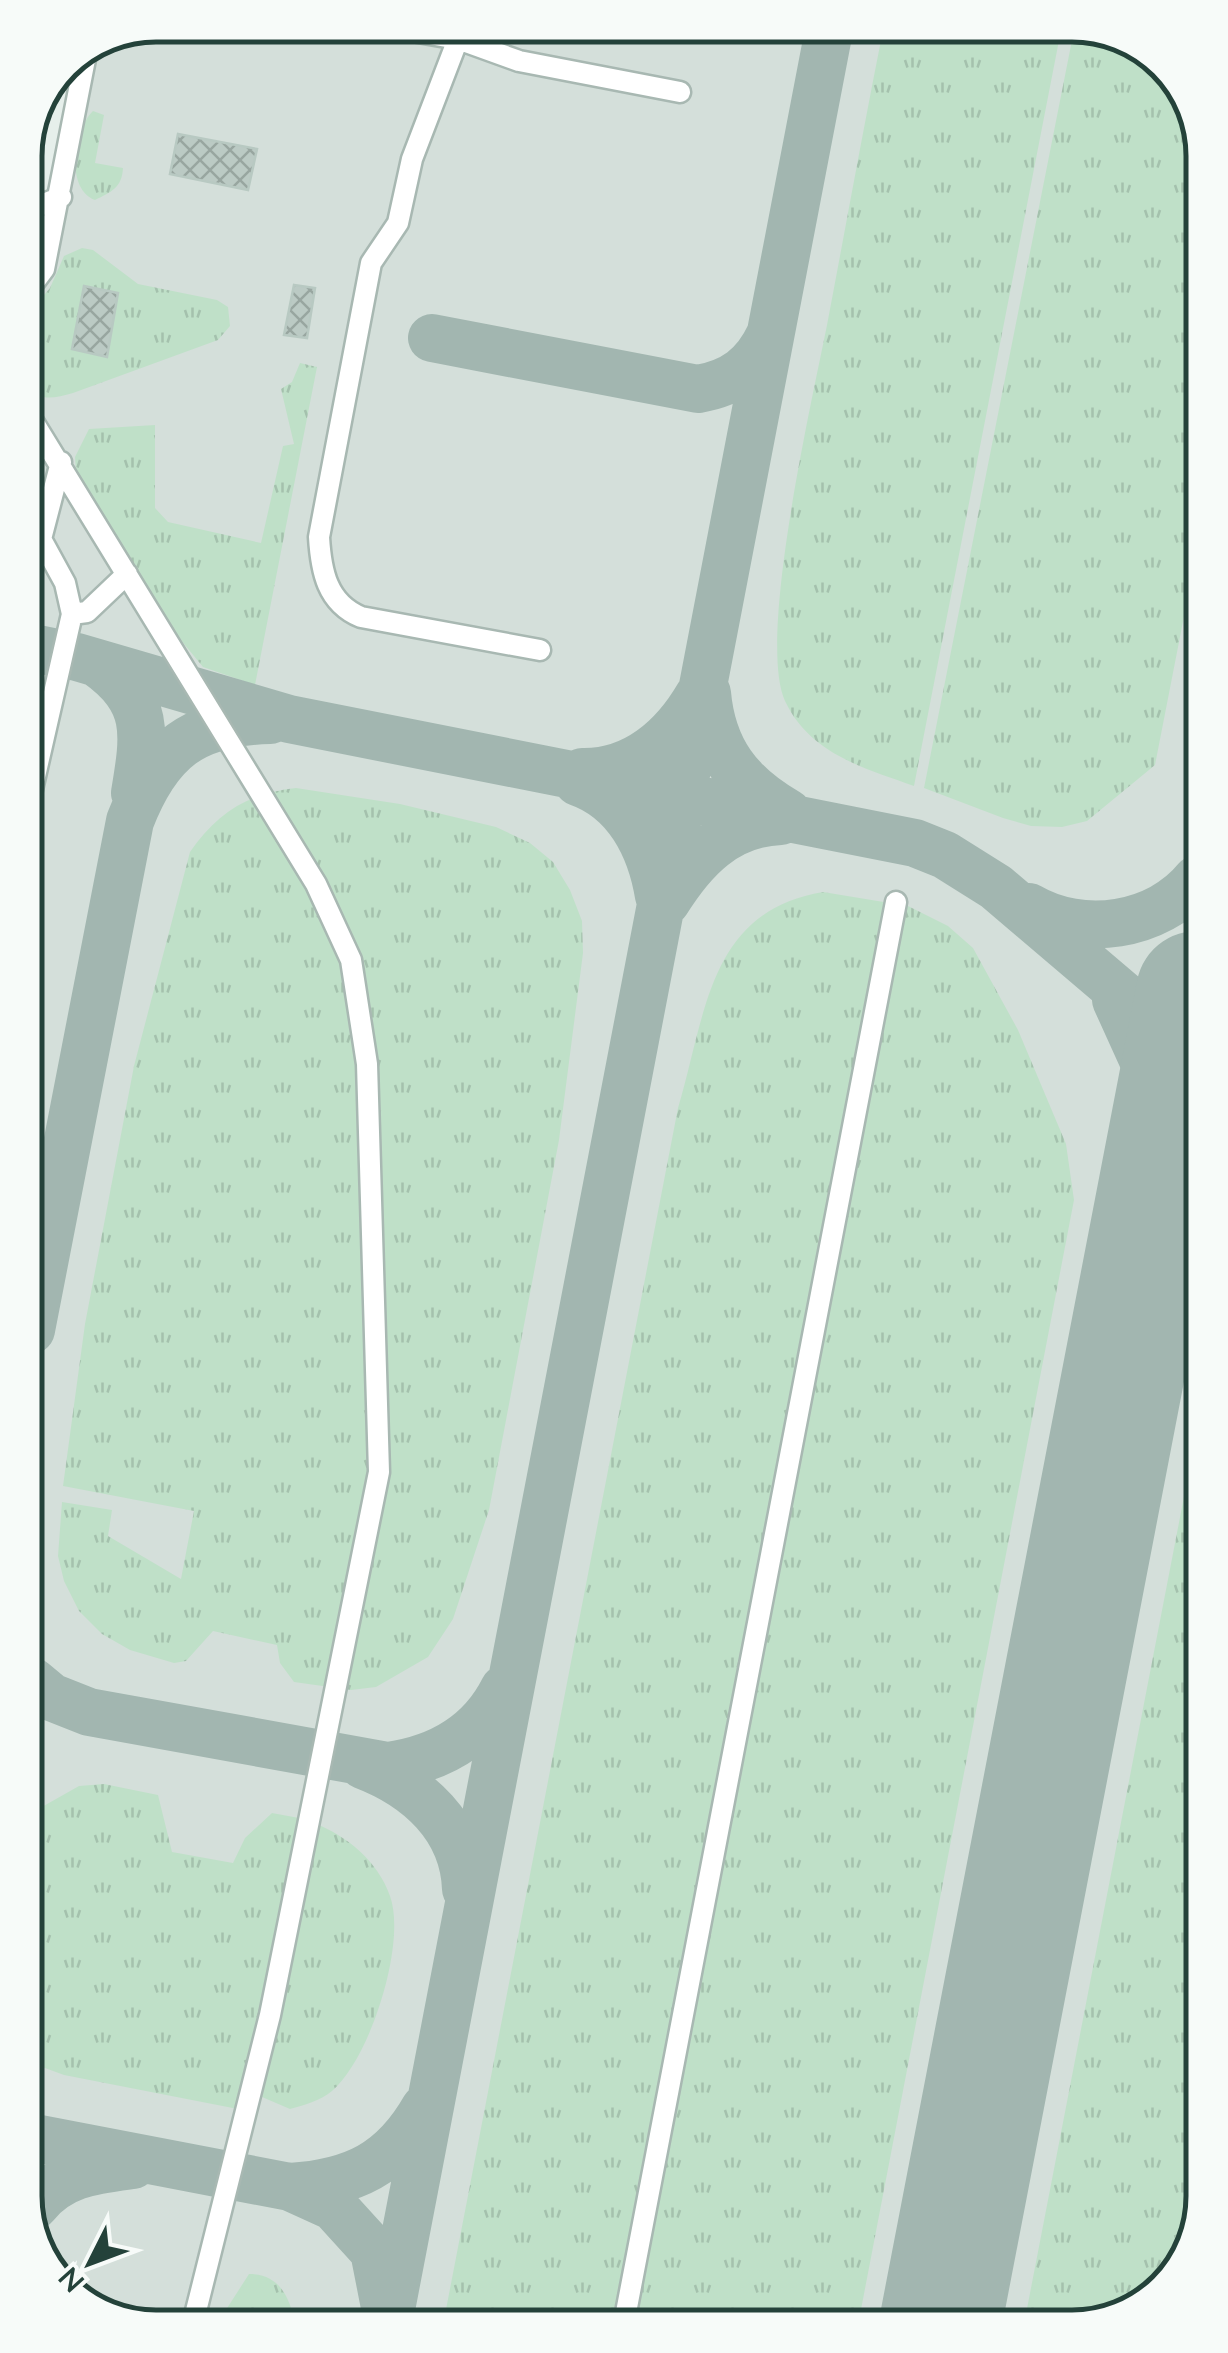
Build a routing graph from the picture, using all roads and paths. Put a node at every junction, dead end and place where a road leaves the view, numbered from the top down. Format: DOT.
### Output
graph roads {
  1 [pos="457,42"];
  2 [pos="465,42"];
  3 [pos="83,70"];
  4 [pos="77,75"];
  5 [pos="82,76"];
  6 [pos="680,92"];
  7 [pos="61,196"];
  8 [pos="43,204"];
  9 [pos="43,270"];
  10 [pos="43,435"];
  11 [pos="61,462"];
  12 [pos="43,517"];
  13 [pos="43,555"];
  14 [pos="127,574"];
  15 [pos="72,614"];
  16 [pos="540,650"];
  17 [pos="43,742"];
  18 [pos="896,902"];
  19 [pos="196,2310"];
  20 [pos="626,2310"];
  1 -- 16 [label="lane"];
  2 -- 6 [label="lane"];
  3 -- 5 [label="lane"];
  4 -- 5 [label="lane"];
  5 -- 7 [label="lane"];
  7 -- 8 [label="lane"];
  7 -- 9 [label="lane"];
  10 -- 11 [label="lane"];
  11 -- 12 [label="lane"];
  11 -- 14 [label="lane"];
  13 -- 15 [label="lane"];
  14 -- 15 [label="lane"];
  14 -- 19 [label="lane"];
  15 -- 17 [label="lane"];
  18 -- 20 [label="lane"];
}
